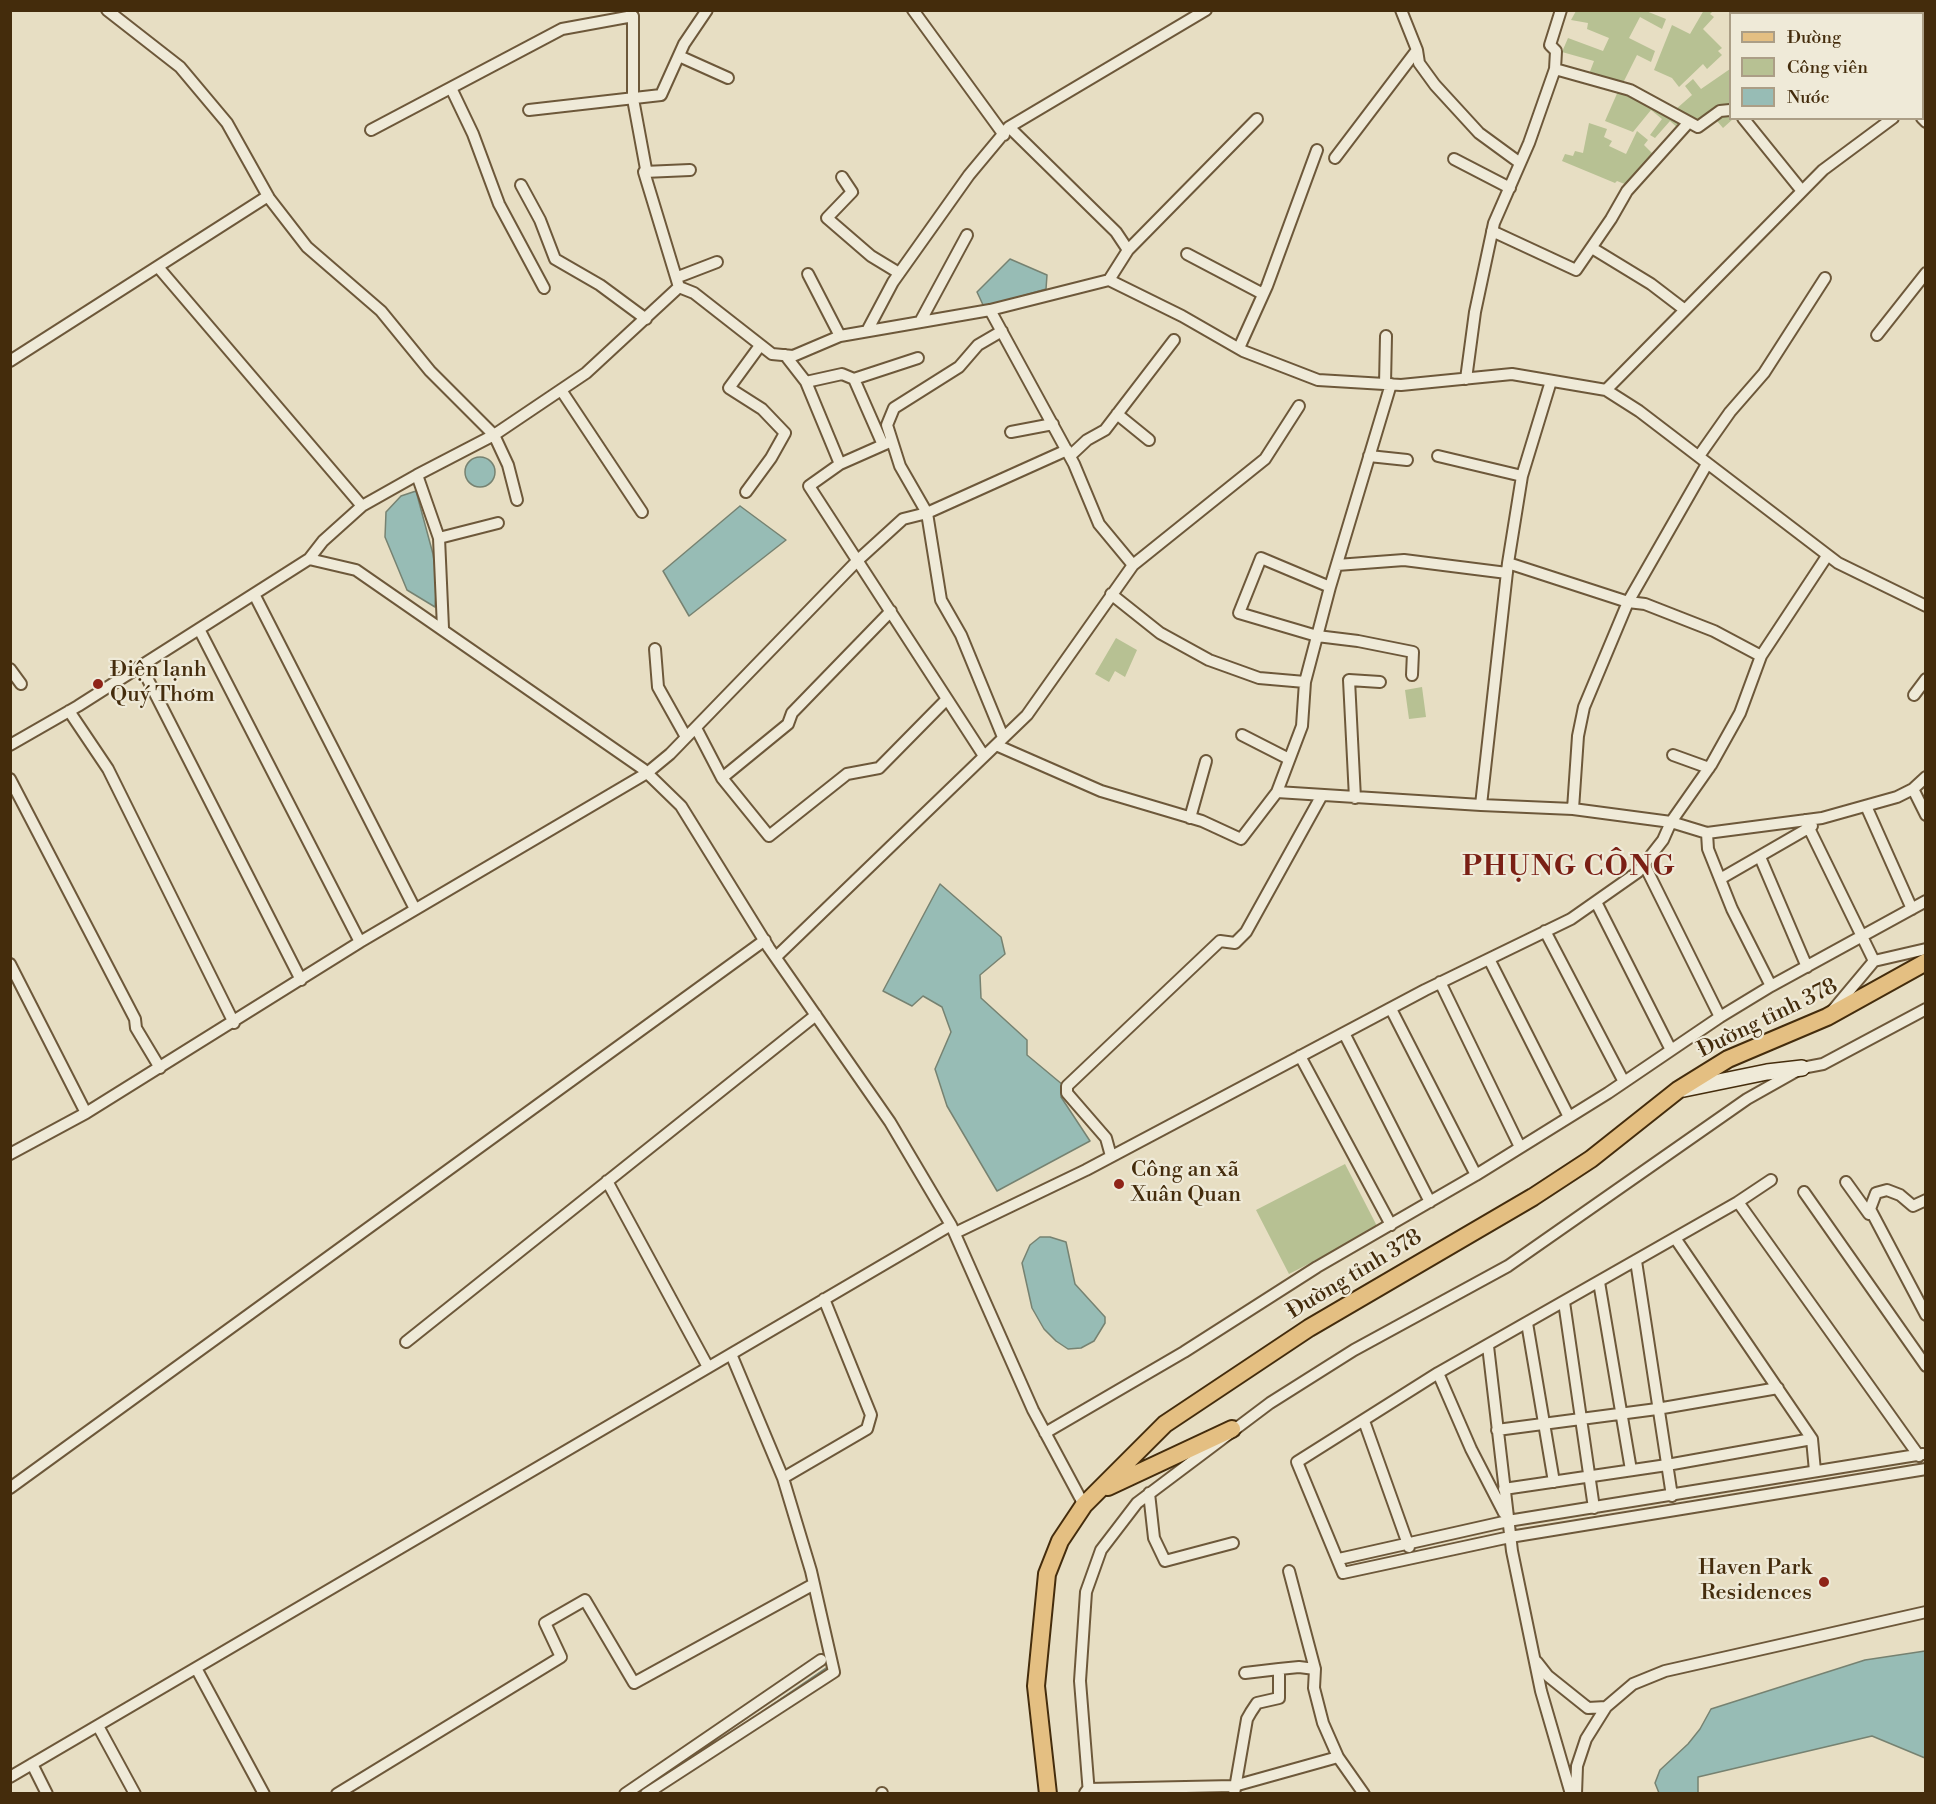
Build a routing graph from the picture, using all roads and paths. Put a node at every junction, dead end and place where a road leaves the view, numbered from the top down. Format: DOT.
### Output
graph roads {
  1 [pos="108,10"];
  2 [pos="707,10"];
  3 [pos="913,10"];
  4 [pos="1206,10"];
  5 [pos="1401,10"];
  6 [pos="1561,10"];
  7 [pos="1417,50"];
  8 [pos="679,56"];
  9 [pos="1555,69"];
  10 [pos="728,78"];
  11 [pos="450,87"];
  12 [pos="633,99"];
  13 [pos="529,110"];
  14 [pos="1729,110"];
  15 [pos="1257,119"];
  16 [pos="1746,120"];
  17 [pos="1890,120"];
  18 [pos="1689,122"];
  19 [pos="371,130"];
  20 [pos="1006,131"];
  21 [pos="1317,150"];
  22 [pos="1335,158"];
  23 [pos="1454,159"];
  24 [pos="1520,163"];
  25 [pos="690,170"];
  26 [pos="644,172"];
  27 [pos="842,177"];
  28 [pos="521,185"];
  29 [pos="1510,188"];
  30 [pos="1802,191"];
  31 [pos="268,196"];
  32 [pos="1492,231"];
  33 [pos="967,235"];
  34 [pos="1592,248"];
  35 [pos="1128,250"];
  36 [pos="1188,254"];
  37 [pos="717,262"];
  38 [pos="158,267"];
  39 [pos="899,273"];
  40 [pos="1926,273"];
  41 [pos="808,274"];
  42 [pos="1825,278"];
  43 [pos="1109,280"];
  44 [pos="678,282"];
  45 [pos="544,288"];
  46 [pos="1263,294"];
  47 [pos="990,310"];
  48 [pos="1685,310"];
  49 [pos="646,319"];
  50 [pos="920,322"];
  51 [pos="867,331"];
  52 [pos="1002,331"];
  53 [pos="1877,335"];
  54 [pos="840,336"];
  55 [pos="1386,336"];
  56 [pos="1174,340"];
  57 [pos="759,347"];
  58 [pos="1239,348"];
  59 [pos="785,355"];
  60 [pos="918,358"];
  61 [pos="10,361"];
  62 [pos="1466,378"];
  63 [pos="854,379"];
  64 [pos="1551,381"];
  65 [pos="806,382"];
  66 [pos="1388,384"];
  67 [pos="561,390"];
  68 [pos="1606,390"];
  69 [pos="1299,406"];
  70 [pos="1117,414"];
  71 [pos="1053,424"];
  72 [pos="1011,432"];
  73 [pos="494,435"];
  74 [pos="1149,440"];
  75 [pos="887,443"];
  76 [pos="1069,453"];
  77 [pos="1369,456"];
  78 [pos="1438,456"];
  79 [pos="1407,460"];
  80 [pos="1703,460"];
  81 [pos="840,464"];
  82 [pos="417,475"];
  83 [pos="1522,476"];
  84 [pos="746,492"];
  85 [pos="517,500"];
  86 [pos="362,506"];
  87 [pos="642,512"];
  88 [pos="927,513"];
  89 [pos="498,523"];
  90 [pos="438,538"];
  91 [pos="1827,556"];
  92 [pos="309,559"];
  93 [pos="858,560"];
  94 [pos="1133,565"];
  95 [pos="1337,565"];
  96 [pos="1507,568"];
  97 [pos="1330,587"];
  98 [pos="254,594"];
  99 [pos="1111,594"];
  100 [pos="1628,602"];
  101 [pos="1926,606"];
  102 [pos="891,611"];
  103 [pos="443,627"];
  104 [pos="199,629"];
  105 [pos="1317,636"];
  106 [pos="655,649"];
  107 [pos="1761,656"];
  108 [pos="141,666"];
  109 [pos="10,669"];
  110 [pos="1412,675"];
  111 [pos="1926,679"];
  112 [pos="1305,682"];
  113 [pos="1380,682"];
  114 [pos="21,684"];
  115 [pos="1914,695"];
  116 [pos="947,699"];
  117 [pos="69,711"];
  118 [pos="696,728"];
  119 [pos="1242,735"];
  120 [pos="686,738"];
  121 [pos="999,741"];
  122 [pos="10,744"];
  123 [pos="1672,755"];
  124 [pos="984,756"];
  125 [pos="1289,759"];
  126 [pos="1206,761"];
  127 [pos="1709,768"];
  128 [pos="647,773"];
  129 [pos="723,777"];
  130 [pos="1926,777"];
  131 [pos="10,779"];
  132 [pos="1913,789"];
  133 [pos="1276,792"];
  134 [pos="1322,795"];
  135 [pos="1355,798"];
  136 [pos="1481,805"];
  137 [pos="1866,806"];
  138 [pos="1574,809"];
  139 [pos="1926,815"];
  140 [pos="1190,818"];
  141 [pos="1671,822"];
  142 [pos="1807,825"];
  143 [pos="1707,833"];
  144 [pos="1760,857"];
  145 [pos="1644,864"];
  146 [pos="1720,879"];
  147 [pos="1926,901"];
  148 [pos="1596,902"];
  149 [pos="415,909"];
  150 [pos="1912,909"];
  151 [pos="1545,931"];
  152 [pos="1861,938"];
  153 [pos="765,940"];
  154 [pos="360,942"];
  155 [pos="1926,949"];
  156 [pos="776,957"];
  157 [pos="1489,958"];
  158 [pos="1874,961"];
  159 [pos="1926,962"];
  160 [pos="10,964"];
  161 [pos="1807,967"];
  162 [pos="300,980"];
  163 [pos="1440,982"];
  164 [pos="1771,986"];
  165 [pos="1391,1009"];
  166 [pos="1926,1009"];
  167 [pos="816,1015"];
  168 [pos="1720,1017"];
  169 [pos="1827,1017"];
  170 [pos="234,1023"];
  171 [pos="1345,1035"];
  172 [pos="1671,1050"];
  173 [pos="1300,1056"];
  174 [pos="160,1068"];
  175 [pos="1802,1068"];
  176 [pos="1624,1082"];
  177 [pos="1678,1090"];
  178 [pos="86,1113"];
  179 [pos="1569,1117"];
  180 [pos="1520,1147"];
  181 [pos="10,1154"];
  182 [pos="1111,1156"];
  183 [pos="1476,1175"];
  184 [pos="1771,1180"];
  185 [pos="608,1181"];
  186 [pos="1846,1182"];
  187 [pos="1804,1192"];
  188 [pos="1926,1200"];
  189 [pos="1430,1202"];
  190 [pos="1738,1202"];
  191 [pos="1871,1217"];
  192 [pos="1391,1225"];
  193 [pos="953,1229"];
  194 [pos="1676,1238"];
  195 [pos="1636,1261"];
  196 [pos="1599,1282"];
  197 [pos="824,1299"];
  198 [pos="1564,1302"];
  199 [pos="1926,1315"];
  200 [pos="1527,1323"];
  201 [pos="406,1342"];
  202 [pos="1488,1346"];
  203 [pos="731,1354"];
  204 [pos="1926,1366"];
  205 [pos="708,1367"];
  206 [pos="1438,1373"];
  207 [pos="1778,1388"];
  208 [pos="1657,1409"];
  209 [pos="1621,1413"];
  210 [pos="1580,1419"];
  211 [pos="1364,1421"];
  212 [pos="1544,1423"];
  213 [pos="1232,1429"];
  214 [pos="1497,1430"];
  215 [pos="1045,1433"];
  216 [pos="1812,1439"];
  217 [pos="1922,1454"];
  218 [pos="1667,1465"];
  219 [pos="1926,1469"];
  220 [pos="1631,1470"];
  221 [pos="1815,1471"];
  222 [pos="1589,1477"];
  223 [pos="783,1478"];
  224 [pos="1554,1482"];
  225 [pos="10,1488"];
  226 [pos="1504,1489"];
  227 [pos="1097,1492"];
  228 [pos="1149,1492"];
  229 [pos="1672,1496"];
  230 [pos="1084,1505"];
  231 [pos="1594,1508"];
  232 [pos="1508,1521"];
  233 [pos="1510,1537"];
  234 [pos="1407,1541"];
  235 [pos="1233,1543"];
  236 [pos="1412,1556"];
  237 [pos="1339,1559"];
  238 [pos="1289,1571"];
  239 [pos="814,1584"];
  240 [pos="1926,1612"];
  241 [pos="1534,1656"];
  242 [pos="821,1660"];
  243 [pos="196,1668"];
  244 [pos="1279,1669"];
  245 [pos="1315,1669"];
  246 [pos="1245,1673"];
  247 [pos="1606,1707"];
  248 [pos="98,1726"];
  249 [pos="1338,1756"];
  250 [pos="32,1764"];
  251 [pos="10,1777"];
  252 [pos="1234,1790"];
  253 [pos="1087,1792"];
  254 [pos="47,1794"];
  255 [pos="135,1794"];
  256 [pos="264,1794"];
  257 [pos="337,1794"];
  258 [pos="625,1794"];
  259 [pos="646,1794"];
  260 [pos="1048,1794"];
  261 [pos="1364,1794"];
  262 [pos="1574,1794"];
  1 -- 31 [label="street"];
  2 -- 8 [label="street"];
  3 -- 20 [label="street"];
  4 -- 20 [label="street"];
  5 -- 7 [label="street"];
  6 -- 9 [label="street"];
  7 -- 22 [label="street"];
  7 -- 24 [label="street"];
  8 -- 10 [label="street"];
  8 -- 12 [label="street"];
  9 -- 18 [label="street"];
  9 -- 24 [label="street"];
  11 -- 12 [label="street"];
  11 -- 19 [label="street"];
  11 -- 45 [label="street"];
  12 -- 13 [label="street"];
  12 -- 26 [label="street"];
  14 -- 18 [label="street"];
  15 -- 35 [label="street"];
  16 -- 30 [label="street"];
  17 -- 30 [label="street"];
  18 -- 34 [label="street"];
  20 -- 35 [label="street"];
  20 -- 39 [label="street"];
  21 -- 46 [label="street"];
  23 -- 29 [label="street"];
  24 -- 29 [label="street"];
  25 -- 26 [label="street"];
  26 -- 44 [label="street"];
  27 -- 39 [label="street"];
  28 -- 49 [label="street"];
  29 -- 32 [label="street"];
  30 -- 48 [label="street"];
  31 -- 38 [label="street"];
  31 -- 73 [label="street"];
  32 -- 34 [label="street"];
  32 -- 62 [label="street"];
  33 -- 50 [label="street"];
  34 -- 48 [label="street"];
  35 -- 43 [label="street"];
  36 -- 46 [label="street"];
  37 -- 44 [label="street"];
  38 -- 61 [label="street"];
  38 -- 86 [label="street"];
  39 -- 51 [label="street"];
  40 -- 53 [label="street"];
  41 -- 54 [label="street"];
  42 -- 80 [label="street"];
  43 -- 47 [label="street"];
  43 -- 58 [label="street"];
  44 -- 49 [label="street"];
  44 -- 57 [label="street"];
  46 -- 58 [label="street"];
  47 -- 50 [label="street"];
  47 -- 52 [label="street"];
  48 -- 68 [label="street"];
  49 -- 67 [label="street"];
  50 -- 51 [label="street"];
  51 -- 54 [label="street"];
  52 -- 71 [label="street"];
  52 -- 75 [label="street"];
  54 -- 59 [label="street"];
  55 -- 66 [label="street"];
  56 -- 70 [label="street"];
  57 -- 59 [label="street"];
  57 -- 84 [label="street"];
  58 -- 66 [label="street"];
  59 -- 65 [label="street"];
  60 -- 63 [label="street"];
  62 -- 64 [label="street"];
  62 -- 66 [label="street"];
  63 -- 65 [label="street"];
  63 -- 75 [label="street"];
  64 -- 68 [label="street"];
  64 -- 83 [label="street"];
  65 -- 81 [label="street"];
  66 -- 77 [label="street"];
  67 -- 73 [label="street"];
  67 -- 87 [label="street"];
  68 -- 80 [label="street"];
  69 -- 94 [label="street"];
  70 -- 74 [label="street"];
  70 -- 76 [label="street"];
  71 -- 72 [label="street"];
  71 -- 76 [label="street"];
  73 -- 82 [label="street"];
  73 -- 85 [label="street"];
  75 -- 81 [label="street"];
  75 -- 88 [label="street"];
  76 -- 88 [label="street"];
  76 -- 94 [label="street"];
  77 -- 79 [label="street"];
  77 -- 95 [label="street"];
  78 -- 83 [label="street"];
  80 -- 91 [label="street"];
  80 -- 100 [label="street"];
  81 -- 93 [label="street"];
  82 -- 86 [label="street"];
  82 -- 90 [label="street"];
  83 -- 96 [label="street"];
  86 -- 92 [label="street"];
  88 -- 93 [label="street"];
  88 -- 121 [label="street"];
  89 -- 90 [label="street"];
  90 -- 103 [label="street"];
  91 -- 101 [label="street"];
  91 -- 107 [label="street"];
  92 -- 98 [label="street"];
  92 -- 103 [label="street"];
  93 -- 102 [label="street"];
  93 -- 118 [label="street"];
  94 -- 99 [label="street"];
  95 -- 96 [label="street"];
  95 -- 97 [label="street"];
  96 -- 100 [label="street"];
  96 -- 136 [label="street"];
  97 -- 105 [label="street"];
  97 -- 105 [label="street"];
  98 -- 104 [label="street"];
  98 -- 149 [label="street"];
  99 -- 112 [label="street"];
  99 -- 121 [label="street"];
  100 -- 107 [label="street"];
  100 -- 138 [label="street"];
  102 -- 116 [label="street"];
  102 -- 129 [label="street"];
  103 -- 128 [label="street"];
  104 -- 108 [label="street"];
  104 -- 154 [label="street"];
  105 -- 110 [label="street"];
  105 -- 112 [label="street"];
  106 -- 120 [label="street"];
  107 -- 127 [label="street"];
  108 -- 117 [label="street"];
  108 -- 162 [label="street"];
  109 -- 114 [label="street"];
  111 -- 115 [label="street"];
  112 -- 125 [label="street"];
  113 -- 135 [label="street"];
  116 -- 124 [label="street"];
  116 -- 129 [label="street"];
  117 -- 122 [label="street"];
  117 -- 170 [label="street"];
  118 -- 120 [label="street"];
  118 -- 129 [label="street"];
  119 -- 125 [label="street"];
  120 -- 128 [label="street"];
  121 -- 124 [label="street"];
  121 -- 140 [label="street"];
  123 -- 127 [label="street"];
  124 -- 156 [label="street"];
  125 -- 133 [label="street"];
  126 -- 140 [label="street"];
  127 -- 141 [label="street"];
  128 -- 149 [label="street"];
  128 -- 153 [label="street"];
  130 -- 132 [label="street"];
  131 -- 174 [label="street"];
  132 -- 137 [label="street"];
  132 -- 139 [label="street"];
  133 -- 134 [label="street"];
  133 -- 140 [label="street"];
  134 -- 135 [label="street"];
  134 -- 182 [label="street"];
  135 -- 136 [label="street"];
  136 -- 138 [label="street"];
  137 -- 142 [label="street"];
  137 -- 150 [label="street"];
  138 -- 141 [label="street"];
  141 -- 143 [label="street"];
  141 -- 145 [label="street"];
  142 -- 143 [label="street"];
  142 -- 144 [label="street"];
  142 -- 152 [label="street"];
  143 -- 146 [label="street"];
  144 -- 146 [label="street"];
  144 -- 161 [label="street"];
  145 -- 148 [label="street"];
  145 -- 168 [label="street"];
  146 -- 164 [label="street"];
  147 -- 150 [label="street"];
  148 -- 151 [label="street"];
  148 -- 172 [label="street"];
  149 -- 154 [label="street"];
  150 -- 152 [label="street"];
  151 -- 157 [label="street"];
  151 -- 176 [label="street"];
  152 -- 158 [label="street"];
  152 -- 161 [label="street"];
  153 -- 156 [label="street"];
  153 -- 225 [label="street"];
  154 -- 162 [label="street"];
  155 -- 158 [label="street"];
  156 -- 167 [label="street"];
  157 -- 163 [label="street"];
  157 -- 179 [label="street"];
  158 -- 169 [label="street"];
  159 -- 169 [label="main road, Đường tỉnh 378"];
  160 -- 178 [label="street"];
  161 -- 164 [label="street"];
  162 -- 170 [label="street"];
  163 -- 165 [label="street"];
  163 -- 180 [label="street"];
  164 -- 168 [label="street"];
  165 -- 171 [label="street"];
  165 -- 183 [label="street"];
  166 -- 175 [label="street"];
  167 -- 185 [label="street"];
  167 -- 193 [label="street"];
  168 -- 172 [label="street"];
  169 -- 177 [label="main road, Đường tỉnh 378"];
  170 -- 174 [label="street"];
  171 -- 173 [label="street"];
  171 -- 189 [label="street"];
  172 -- 176 [label="street"];
  173 -- 182 [label="street"];
  173 -- 192 [label="street"];
  174 -- 178 [label="street"];
  175 -- 177 [label="main road"];
  175 -- 213 [label="street"];
  176 -- 179 [label="street"];
  177 -- 227 [label="main road, Đường tỉnh 378"];
  178 -- 181 [label="street"];
  179 -- 180 [label="street"];
  180 -- 183 [label="street"];
  182 -- 193 [label="street"];
  183 -- 189 [label="street"];
  184 -- 190 [label="street"];
  185 -- 201 [label="street"];
  185 -- 205 [label="street"];
  186 -- 191 [label="street"];
  187 -- 204 [label="street"];
  188 -- 191 [label="street"];
  189 -- 192 [label="street"];
  190 -- 194 [label="street"];
  190 -- 217 [label="street"];
  191 -- 199 [label="street"];
  192 -- 215 [label="street"];
  193 -- 197 [label="street"];
  193 -- 215 [label="street"];
  194 -- 195 [label="street"];
  194 -- 207 [label="street"];
  195 -- 196 [label="street"];
  195 -- 208 [label="street"];
  196 -- 198 [label="street"];
  196 -- 209 [label="street"];
  197 -- 203 [label="street"];
  197 -- 223 [label="street"];
  198 -- 200 [label="street"];
  198 -- 210 [label="street"];
  200 -- 202 [label="street"];
  200 -- 212 [label="street"];
  202 -- 206 [label="street"];
  202 -- 214 [label="street"];
  203 -- 205 [label="street"];
  203 -- 223 [label="street"];
  205 -- 243 [label="street"];
  206 -- 211 [label="street"];
  206 -- 232 [label="street"];
  207 -- 208 [label="street"];
  207 -- 216 [label="street"];
  208 -- 209 [label="street"];
  208 -- 218 [label="street"];
  209 -- 210 [label="street"];
  209 -- 220 [label="street"];
  210 -- 212 [label="street"];
  210 -- 222 [label="street"];
  211 -- 234 [label="street"];
  211 -- 237 [label="street"];
  212 -- 214 [label="street"];
  212 -- 224 [label="street"];
  213 -- 227 [label="main road"];
  213 -- 228 [label="street"];
  214 -- 226 [label="street"];
  215 -- 230 [label="street"];
  216 -- 218 [label="street"];
  216 -- 221 [label="street"];
  217 -- 221 [label="street"];
  218 -- 220 [label="street"];
  218 -- 229 [label="street"];
  219 -- 233 [label="street"];
  220 -- 222 [label="street"];
  221 -- 229 [label="street"];
  222 -- 224 [label="street"];
  222 -- 231 [label="street"];
  223 -- 239 [label="street"];
  224 -- 226 [label="street"];
  226 -- 232 [label="street"];
  227 -- 230 [label="main road, Đường tỉnh 378"];
  228 -- 235 [label="street"];
  228 -- 253 [label="street"];
  229 -- 231 [label="street"];
  230 -- 260 [label="main road, Đường tỉnh 378"];
  231 -- 232 [label="street"];
  232 -- 233 [label="street"];
  232 -- 234 [label="street"];
  233 -- 236 [label="street"];
  233 -- 241 [label="street"];
  234 -- 236 [label="street"];
  234 -- 237 [label="street"];
  236 -- 237 [label="street"];
  238 -- 245 [label="street"];
  239 -- 257 [label="street"];
  239 -- 259 [label="street"];
  240 -- 247 [label="street"];
  241 -- 247 [label="street"];
  241 -- 262 [label="street"];
  242 -- 258 [label="street"];
  243 -- 248 [label="street"];
  243 -- 256 [label="street"];
  244 -- 245 [label="street"];
  244 -- 246 [label="street"];
  244 -- 252 [label="street"];
  245 -- 249 [label="street"];
  247 -- 262 [label="street"];
  248 -- 250 [label="street"];
  248 -- 255 [label="street"];
  249 -- 252 [label="street"];
  249 -- 261 [label="street"];
  250 -- 251 [label="street"];
  250 -- 254 [label="street"];
  252 -- 253 [label="street"];
}
